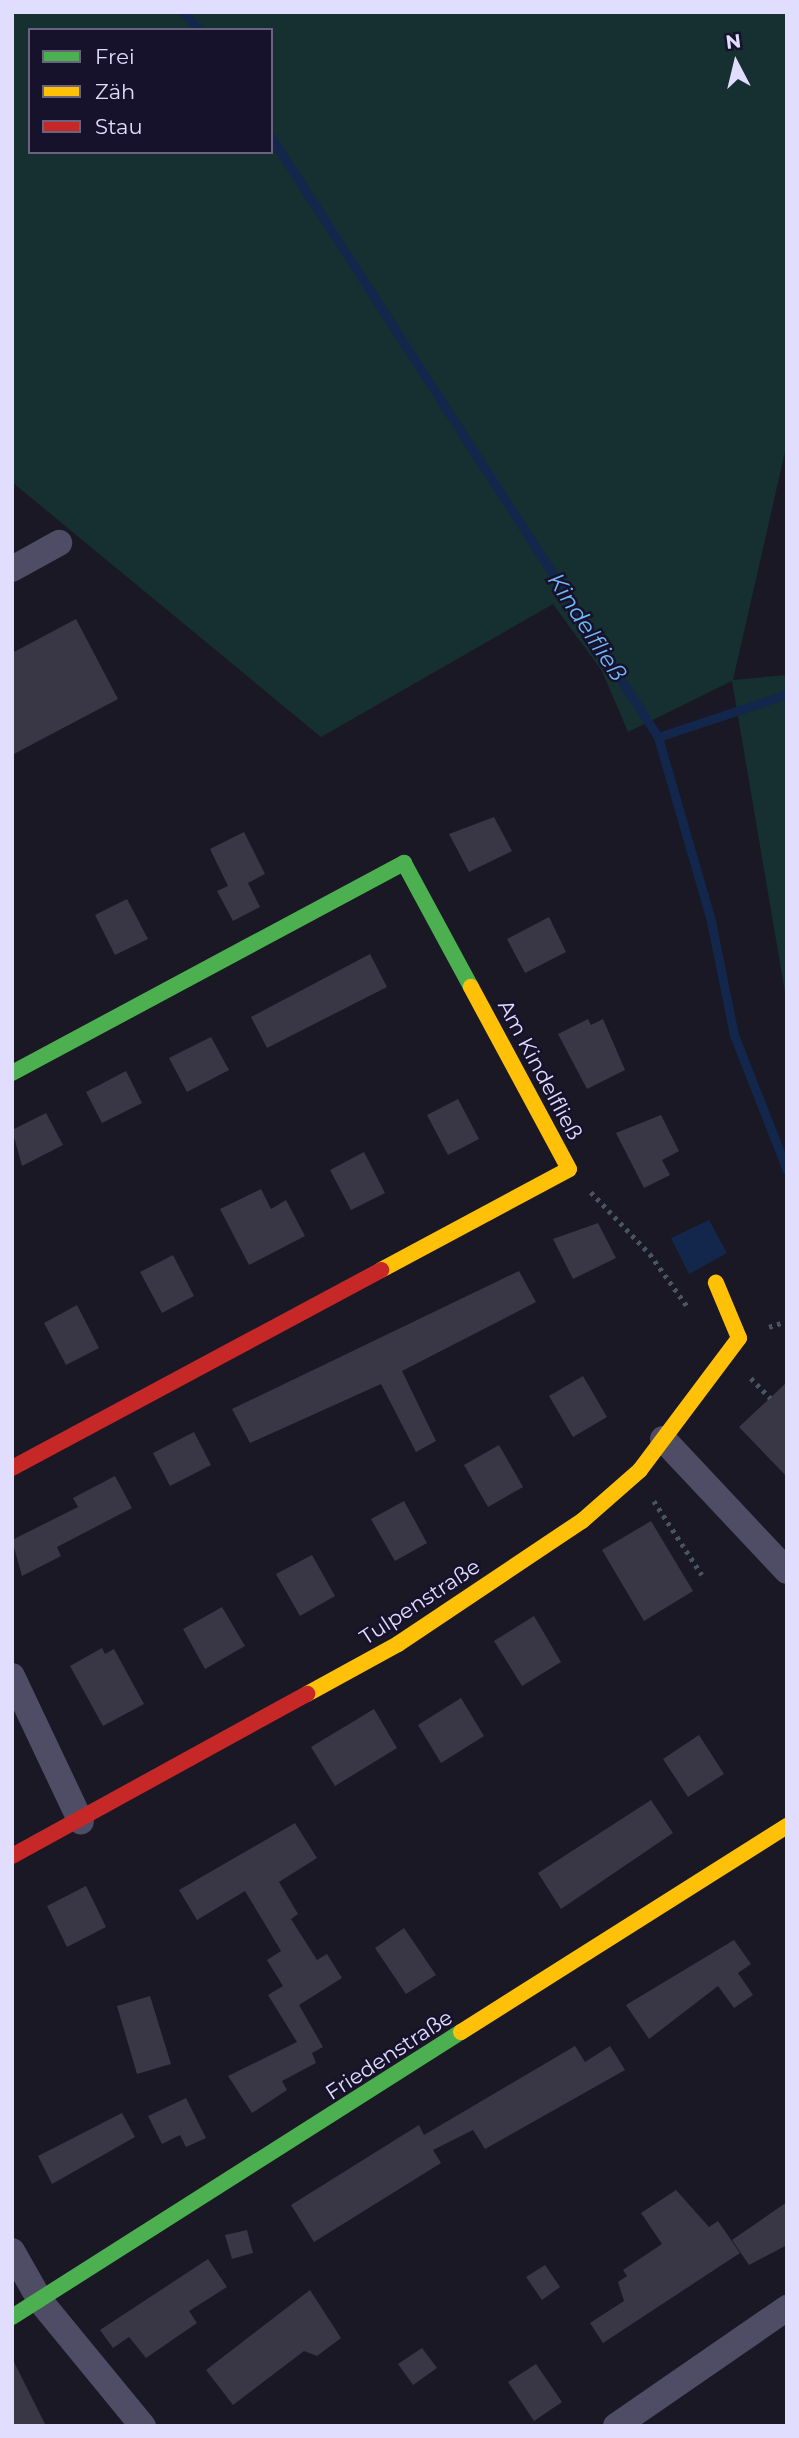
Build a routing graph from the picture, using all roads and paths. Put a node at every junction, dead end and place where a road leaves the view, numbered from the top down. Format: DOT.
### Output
graph roads {
  1 [pos="59,543"];
  2 [pos="12,569"];
  3 [pos="12,1073"];
  4 [pos="569,1168"];
  5 [pos="716,1283"];
  6 [pos="694,1316"];
  7 [pos="764,1391"];
  8 [pos="770,1398"];
  9 [pos="663,1439"];
  10 [pos="12,1468"];
  11 [pos="636,1474"];
  12 [pos="787,1571"];
  13 [pos="702,1575"];
  14 [pos="12,1676"];
  15 [pos="80,1822"];
  16 [pos="787,1826"];
  17 [pos="12,1856"];
  18 [pos="12,2251"];
  19 [pos="41,2302"];
  20 [pos="787,2308"];
  21 [pos="12,2317"];
  22 [pos="144,2426"];
  23 [pos="616,2426"];
  1 -- 2 [label="street"];
  3 -- 4 [label="street, Am Kindelfließ"];
  4 -- 6 [label="path"];
  4 -- 10 [label="street, Am Kindelfließ"];
  5 -- 9 [label="street, Tulpenstraße"];
  7 -- 8 [label="path"];
  9 -- 11 [label="street, Tulpenstraße"];
  9 -- 12 [label="street"];
  11 -- 13 [label="path"];
  11 -- 15 [label="street, Tulpenstraße"];
  14 -- 15 [label="street"];
  15 -- 17 [label="street, Tulpenstraße"];
  16 -- 19 [label="street, Friedenstraße"];
  18 -- 19 [label="street"];
  19 -- 21 [label="street, Friedenstraße"];
  19 -- 22 [label="street"];
  20 -- 23 [label="street"];
}
